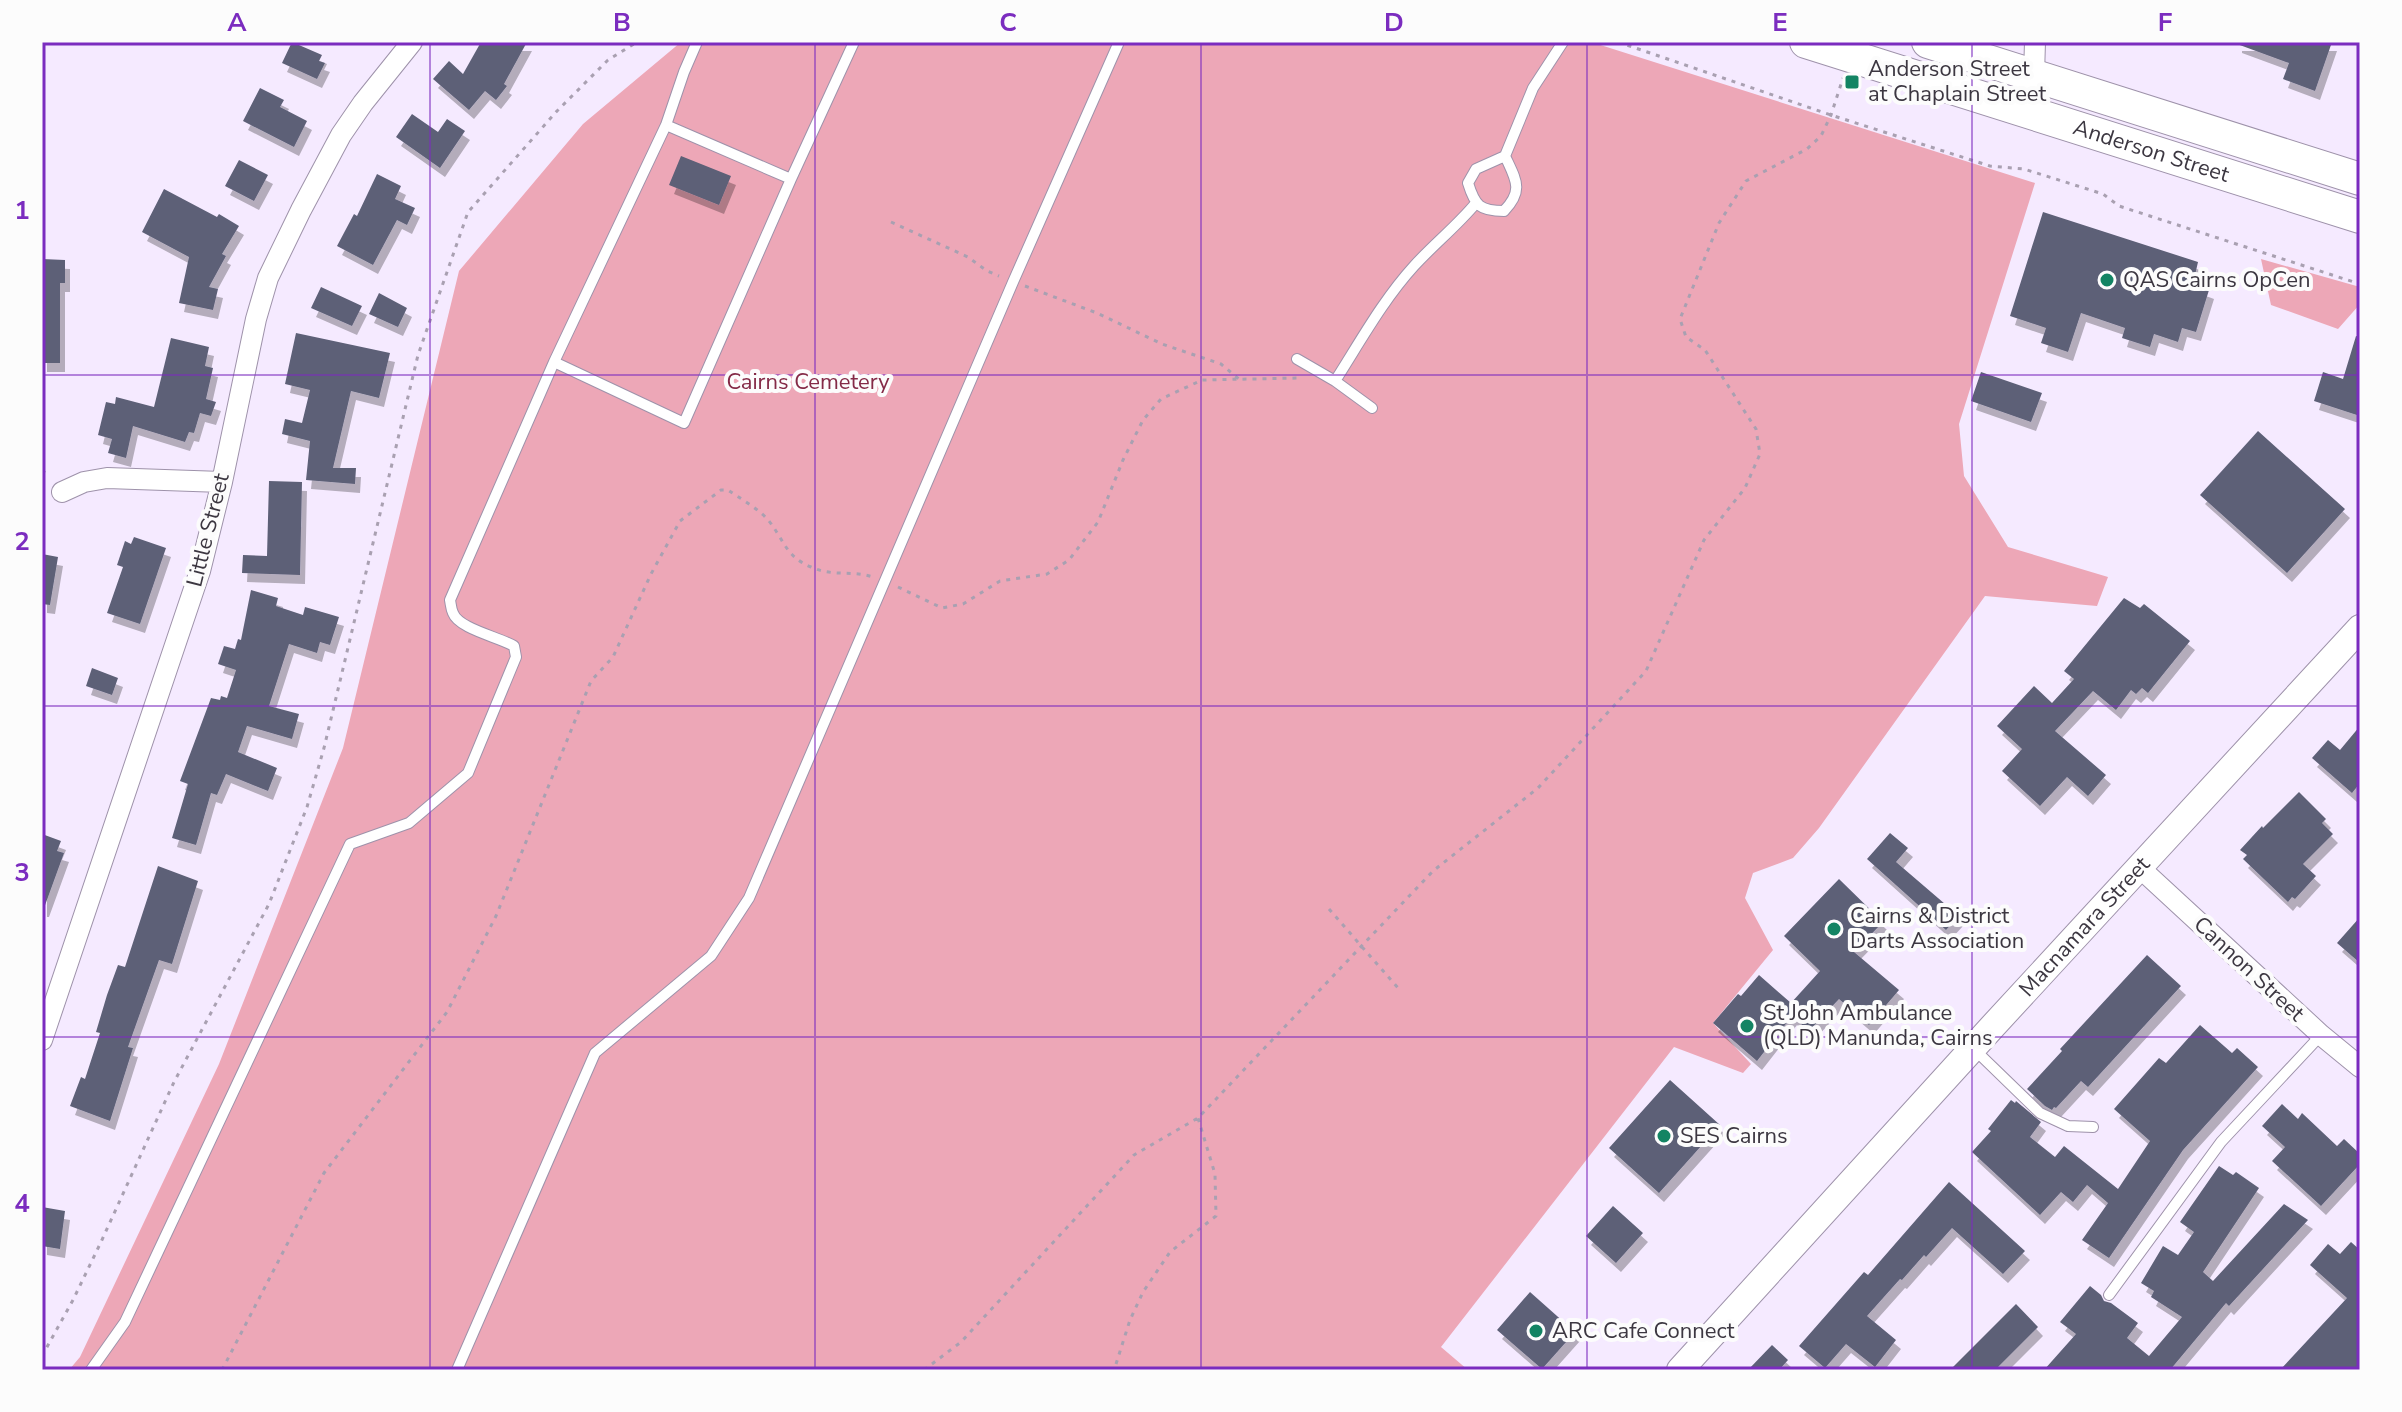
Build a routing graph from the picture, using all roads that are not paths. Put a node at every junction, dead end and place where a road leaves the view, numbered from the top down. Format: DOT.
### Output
graph roads {
  1 [pos="412,42"];
  2 [pos="697,42"];
  3 [pos="854,42"];
  4 [pos="1119,42"];
  5 [pos="1563,42"];
  6 [pos="1806,42"];
  7 [pos="1928,42"];
  8 [pos="2035,42"];
  9 [pos="1972,49"];
  10 [pos="2034,75"];
  11 [pos="666,125"];
  12 [pos="1505,156"];
  13 [pos="791,179"];
  14 [pos="2360,179"];
  15 [pos="1476,203"];
  16 [pos="2360,217"];
  17 [pos="1297,359"];
  18 [pos="554,362"];
  19 [pos="1335,381"];
  20 [pos="1372,408"];
  21 [pos="222,482"];
  22 [pos="62,492"];
  23 [pos="2360,628"];
  24 [pos="2140,868"];
  25 [pos="2321,1035"];
  26 [pos="42,1040"];
  27 [pos="1973,1047"];
  28 [pos="2360,1067"];
  29 [pos="2093,1127"];
  30 [pos="2109,1295"];
  31 [pos="91,1370"];
  32 [pos="457,1370"];
  33 [pos="1680,1370"];
  1 -- 21 [label="street, Little Street"];
  2 -- 11 [label="lane"];
  3 -- 13 [label="lane"];
  4 -- 32 [label="lane"];
  5 -- 12 [label="lane"];
  6 -- 16 [label="main road, Anderson Street"];
  7 -- 9 [label="main road, Anderson Street"];
  8 -- 10 [label="street"];
  9 -- 10 [label="main road, Anderson Street"];
  10 -- 14 [label="main road, Anderson Street"];
  11 -- 13 [label="lane"];
  11 -- 18 [label="lane"];
  12 -- 15 [label="lane"];
  12 -- 15 [label="lane"];
  13 -- 18 [label="lane"];
  15 -- 19 [label="lane"];
  17 -- 19 [label="lane"];
  18 -- 31 [label="lane"];
  19 -- 20 [label="lane"];
  21 -- 22 [label="street"];
  21 -- 26 [label="street, Little Street"];
  23 -- 24 [label="street, Macnamara Street"];
  24 -- 25 [label="street, Cannon Street"];
  24 -- 27 [label="street, Macnamara Street"];
  25 -- 28 [label="street, Cannon Street"];
  25 -- 30 [label="lane"];
  27 -- 29 [label="lane"];
  27 -- 33 [label="street, Macnamara Street"];
}
